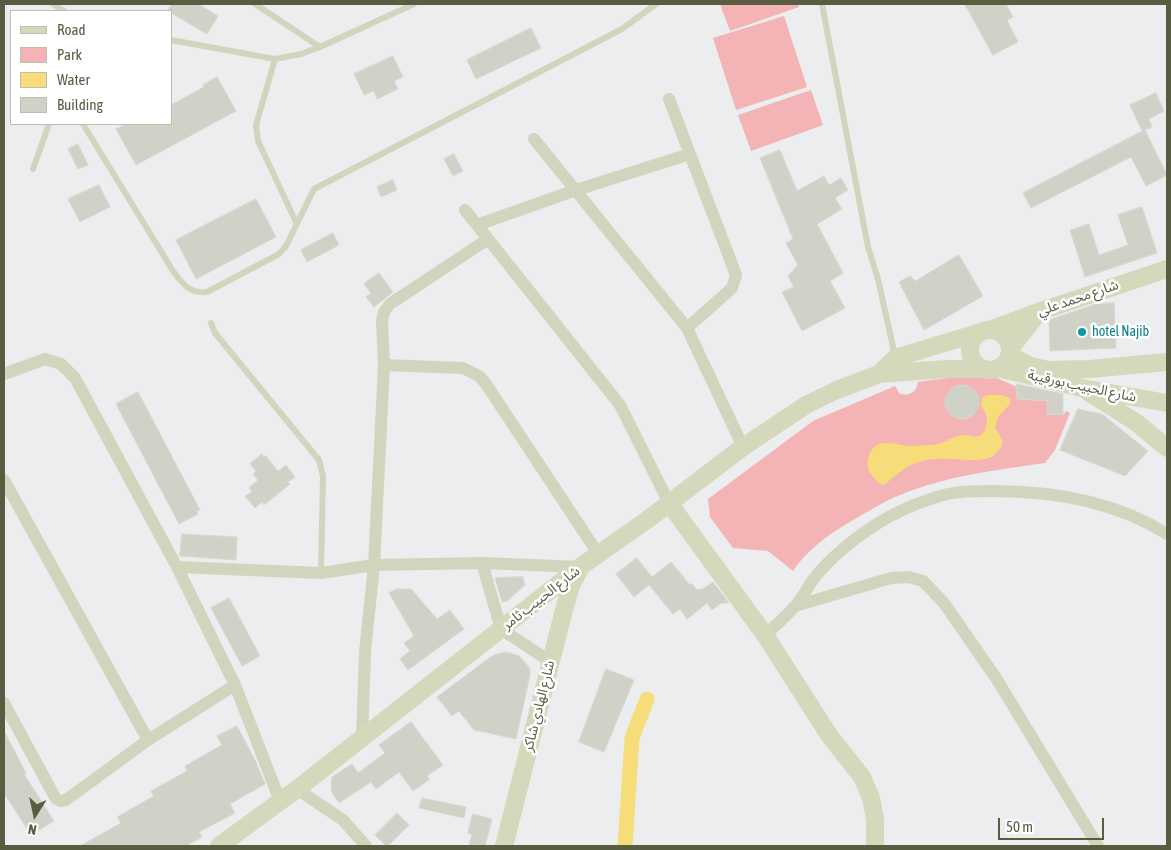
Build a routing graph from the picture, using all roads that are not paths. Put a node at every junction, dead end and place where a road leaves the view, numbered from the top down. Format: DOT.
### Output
graph roads {
  1 [pos="255,4"];
  2 [pos="414,4"];
  3 [pos="656,4"];
  4 [pos="822,4"];
  5 [pos="172,40"];
  6 [pos="320,47"];
  7 [pos="275,59"];
  8 [pos="669,98"];
  9 [pos="49,125"];
  10 [pos="84,125"];
  11 [pos="534,139"];
  12 [pos="690,154"];
  13 [pos="33,169"];
  14 [pos="576,190"];
  15 [pos="464,210"];
  16 [pos="296,222"];
  17 [pos="477,225"];
  18 [pos="488,239"];
  19 [pos="1167,270"];
  20 [pos="1041,311"];
  21 [pos="211,323"];
  22 [pos="687,328"];
  23 [pos="986,331"];
  24 [pos="1001,360"];
  25 [pos="1167,362"];
  26 [pos="384,365"];
  27 [pos="898,365"];
  28 [pos="4,374"];
  29 [pos="879,374"];
  30 [pos="1082,388"];
  31 [pos="1167,403"];
  32 [pos="742,447"];
  33 [pos="1167,448"];
  34 [pos="4,480"];
  35 [pos="669,502"];
  36 [pos="1167,534"];
  37 [pos="599,555"];
  38 [pos="482,563"];
  39 [pos="374,565"];
  40 [pos="177,567"];
  41 [pos="580,567"];
  42 [pos="320,573"];
  43 [pos="796,606"];
  44 [pos="501,629"];
  45 [pos="765,635"];
  46 [pos="551,662"];
  47 [pos="235,685"];
  48 [pos="4,703"];
  49 [pos="362,737"];
  50 [pos="148,740"];
  51 [pos="297,788"];
  52 [pos="280,801"];
  53 [pos="219,846"];
  54 [pos="366,846"];
  55 [pos="504,846"];
  56 [pos="875,846"];
  57 [pos="1098,846"];
  1 -- 6 [label="lane"];
  2 -- 6 [label="lane"];
  3 -- 16 [label="lane"];
  4 -- 27 [label="lane"];
  5 -- 7 [label="lane"];
  6 -- 7 [label="lane"];
  7 -- 16 [label="lane"];
  8 -- 12 [label="street"];
  9 -- 13 [label="lane"];
  10 -- 16 [label="lane"];
  11 -- 14 [label="street"];
  12 -- 14 [label="street"];
  12 -- 22 [label="street"];
  14 -- 17 [label="street"];
  14 -- 22 [label="street"];
  15 -- 17 [label="street"];
  17 -- 18 [label="street"];
  18 -- 26 [label="street"];
  18 -- 35 [label="street"];
  19 -- 20 [label="street, شارع محمد علي"];
  20 -- 23 [label="street, شارع محمد علي"];
  20 -- 24 [label="street"];
  21 -- 42 [label="lane"];
  22 -- 32 [label="street"];
  23 -- 24 [label="street"];
  23 -- 24 [label="street"];
  23 -- 27 [label="street, شارع محمد علي"];
  24 -- 25 [label="street"];
  24 -- 27 [label="street, شارع الحبيب بورقيبة"];
  24 -- 30 [label="street, شارع الحبيب بورقيبة"];
  26 -- 37 [label="street"];
  26 -- 39 [label="street"];
  27 -- 29 [label="street, شارع الحبيب بورقيبة"];
  28 -- 40 [label="street"];
  29 -- 32 [label="street, شارع الحبيب ثامر"];
  30 -- 31 [label="street, شارع الحبيب بورقيبة"];
  30 -- 33 [label="street"];
  32 -- 35 [label="street, شارع الحبيب ثامر"];
  34 -- 50 [label="street"];
  35 -- 37 [label="street, شارع الحبيب ثامر"];
  35 -- 45 [label="street"];
  36 -- 43 [label="street"];
  37 -- 41 [label="street, شارع الحبيب ثامر"];
  38 -- 39 [label="street"];
  38 -- 41 [label="street"];
  38 -- 44 [label="street"];
  39 -- 42 [label="street"];
  39 -- 49 [label="street"];
  40 -- 42 [label="street"];
  40 -- 47 [label="street"];
  41 -- 44 [label="street, شارع الحبيب ثامر"];
  41 -- 46 [label="street, شارع الهادي شاكر"];
  43 -- 45 [label="street"];
  43 -- 57 [label="street"];
  44 -- 46 [label="street"];
  44 -- 49 [label="street, شارع الحبيب ثامر"];
  45 -- 56 [label="street"];
  46 -- 55 [label="street, شارع الهادي شاكر"];
  47 -- 50 [label="street"];
  47 -- 52 [label="street"];
  48 -- 50 [label="street"];
  49 -- 51 [label="street, شارع الحبيب ثامر"];
  51 -- 52 [label="street, شارع الحبيب ثامر"];
  51 -- 54 [label="street"];
  52 -- 53 [label="street, شارع الحبيب ثامر"];
}
